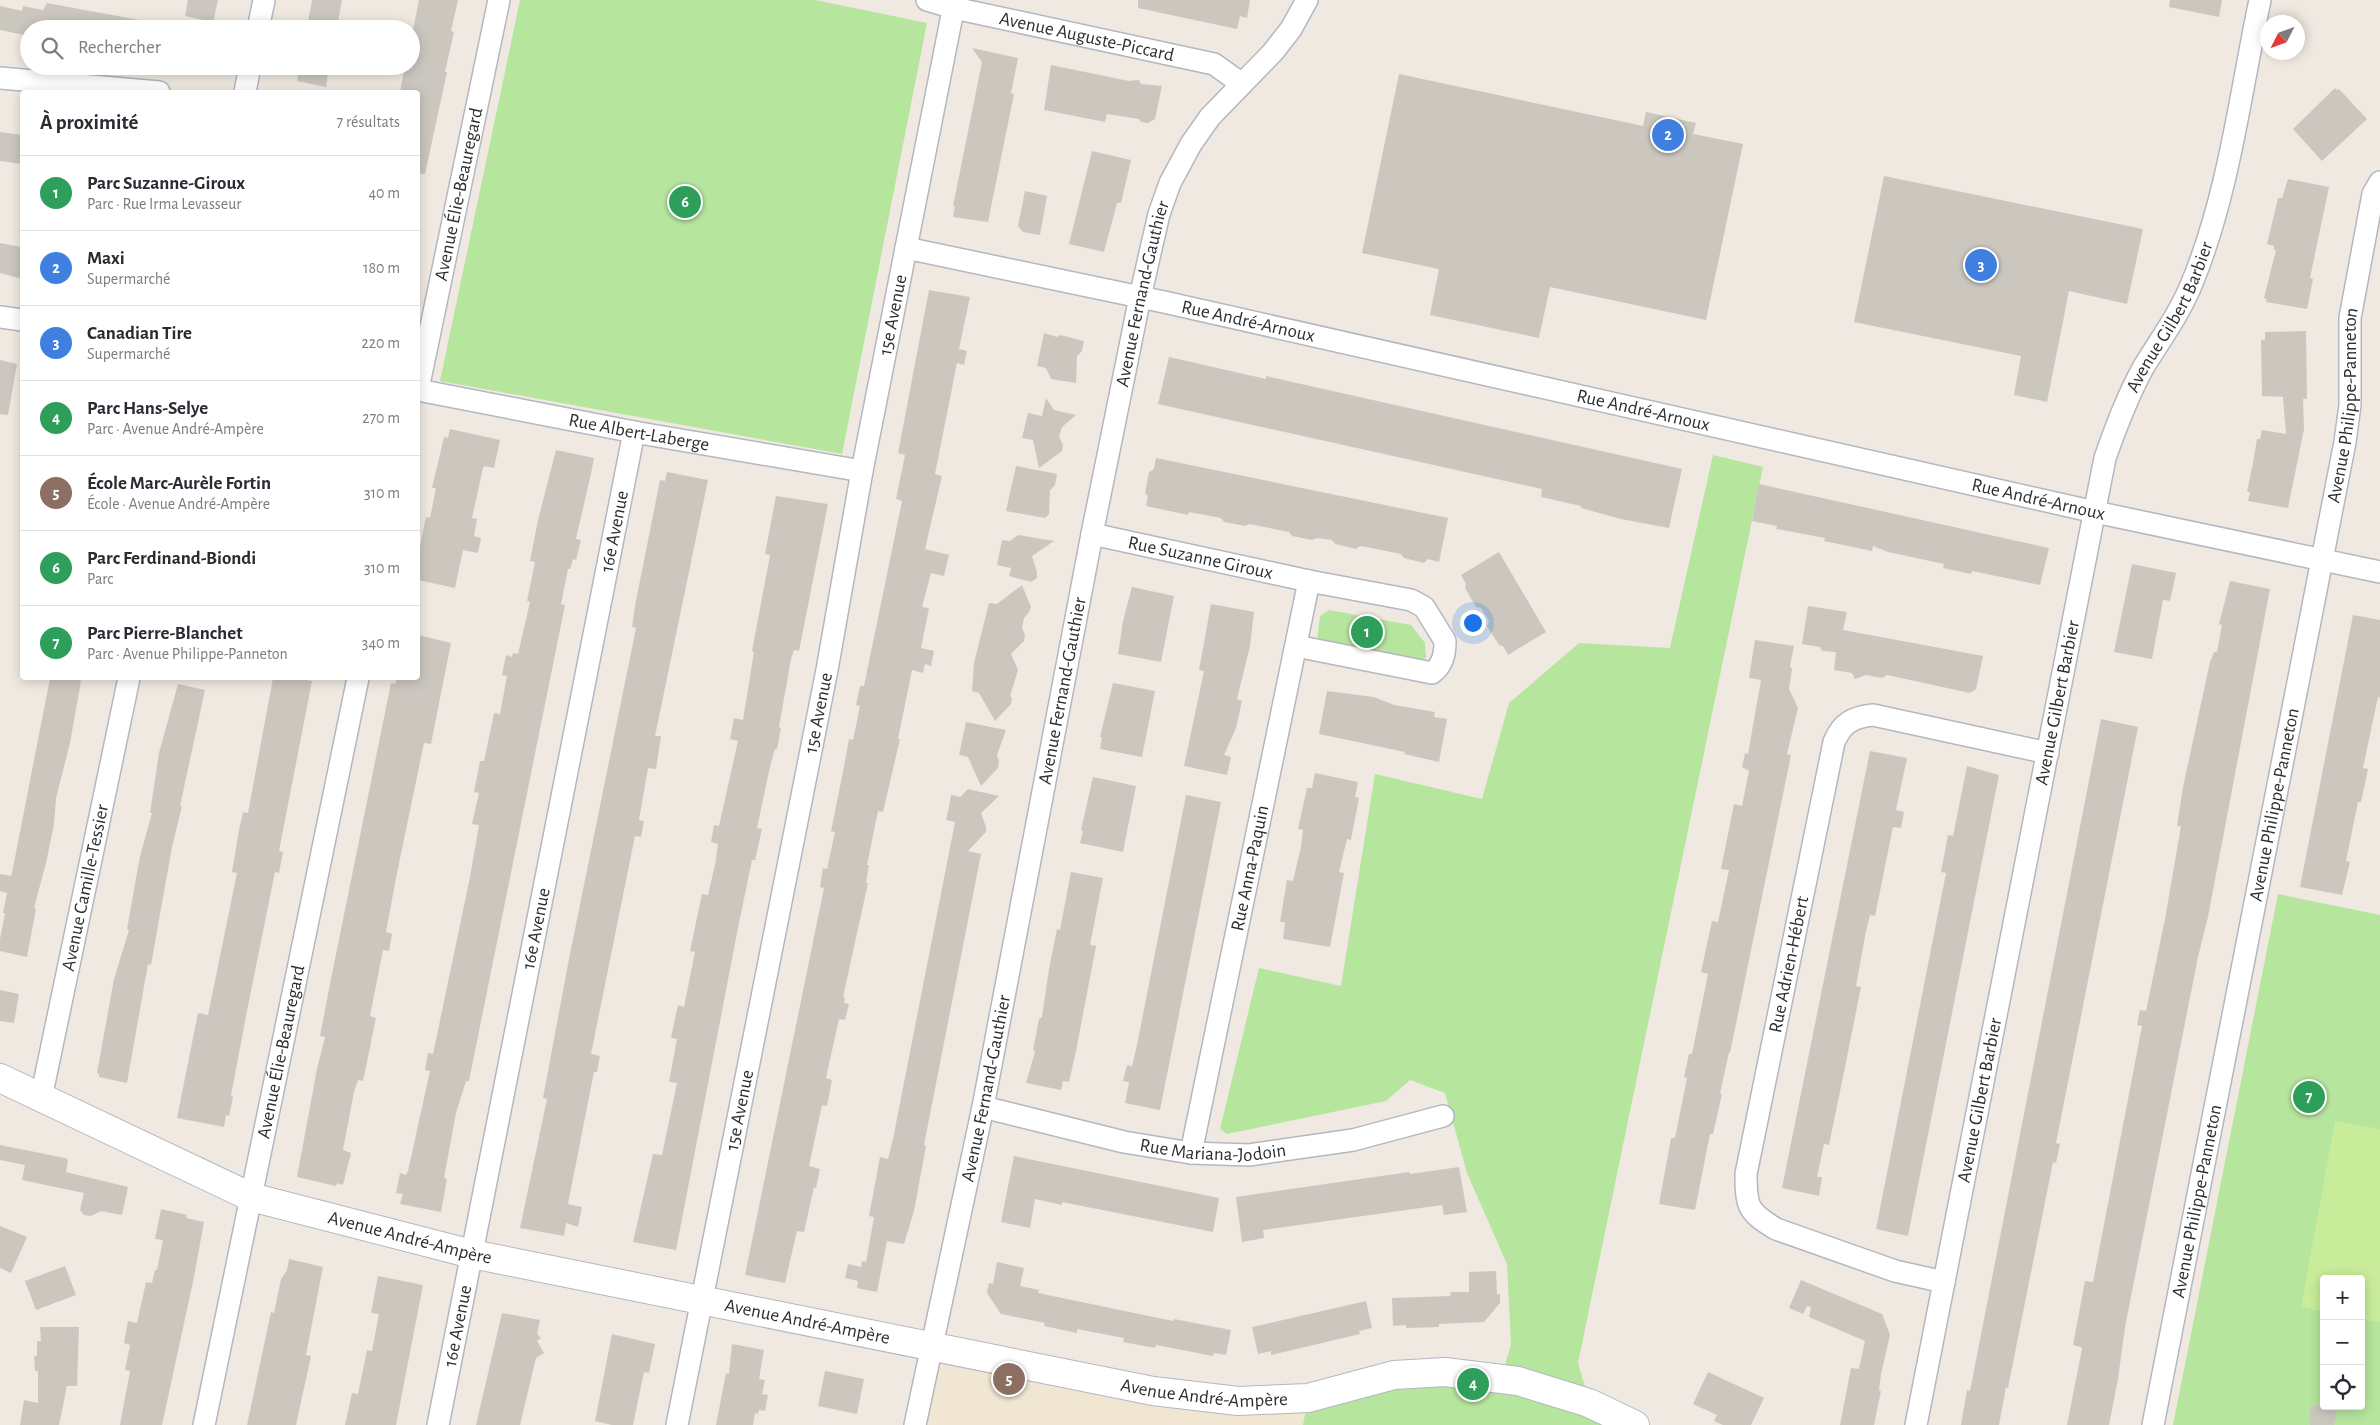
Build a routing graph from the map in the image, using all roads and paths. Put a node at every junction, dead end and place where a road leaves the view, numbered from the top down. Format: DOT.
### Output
graph roads {
  1 [pos="264,0"];
  2 [pos="499,0"];
  3 [pos="927,0"];
  4 [pos="1307,0"];
  5 [pos="2260,0"];
  6 [pos="955,4"];
  7 [pos="260,20"];
  8 [pos="248,75"];
  9 [pos="0,78"];
  10 [pos="1242,84"];
  11 [pos="137,90"];
  12 [pos="245,90"];
  13 [pos="2380,182"];
  14 [pos="906,248"];
  15 [pos="1140,297"];
  16 [pos="0,317"];
  17 [pos="20,320"];
  18 [pos="420,379"];
  19 [pos="420,389"];
  20 [pos="634,432"];
  21 [pos="862,471"];
  22 [pos="2095,512"];
  23 [pos="1092,534"];
  24 [pos="2322,559"];
  25 [pos="2380,572"];
  26 [pos="1309,582"];
  27 [pos="1296,646"];
  28 [pos="129,680"];
  29 [pos="358,680"];
  30 [pos="2048,753"];
  31 [pos="0,1078"];
  32 [pos="41,1098"];
  33 [pos="983,1107"];
  34 [pos="1443,1116"];
  35 [pos="1191,1153"];
  36 [pos="252,1197"];
  37 [pos="472,1254"];
  38 [pos="1944,1282"];
  39 [pos="702,1300"];
  40 [pos="931,1345"];
  41 [pos="204,1425"];
  42 [pos="438,1425"];
  43 [pos="677,1425"];
  44 [pos="915,1425"];
  45 [pos="1636,1425"];
  46 [pos="1916,1425"];
  47 [pos="2153,1425"];
  1 -- 7 [label="street"];
  2 -- 18 [label="street, Avenue Élie-Beauregard"];
  3 -- 6 [label="street, Avenue Auguste-Piccard"];
  4 -- 10 [label="street, Avenue Fernand-Gauthier"];
  5 -- 22 [label="street, Avenue Gilbert Barbier"];
  6 -- 10 [label="street, Avenue Auguste-Piccard"];
  6 -- 14 [label="street, 15e Avenue"];
  8 -- 12 [label="street"];
  9 -- 11 [label="street"];
  10 -- 15 [label="street, Avenue Fernand-Gauthier"];
  13 -- 24 [label="street, Avenue Philippe-Panneton"];
  14 -- 15 [label="street, Rue André-Arnoux"];
  14 -- 21 [label="street, 15e Avenue"];
  15 -- 22 [label="street, Rue André-Arnoux"];
  15 -- 23 [label="street, Avenue Fernand-Gauthier"];
  16 -- 17 [label="street"];
  19 -- 20 [label="street, Rue Albert-Laberge"];
  20 -- 21 [label="street, Rue Albert-Laberge"];
  20 -- 37 [label="street, 16e Avenue"];
  21 -- 39 [label="street, 15e Avenue"];
  22 -- 24 [label="street, Rue André-Arnoux"];
  22 -- 30 [label="street, Avenue Gilbert Barbier"];
  23 -- 26 [label="street, Rue Suzanne Giroux"];
  23 -- 33 [label="street, Avenue Fernand-Gauthier"];
  24 -- 25 [label="street, Rue André-Arnoux"];
  24 -- 47 [label="street, Avenue Philippe-Panneton"];
  26 -- 27 [label="street, Rue Anna-Paquin"];
  26 -- 27 [label="street, Rue Suzanne Giroux"];
  27 -- 35 [label="street, Rue Anna-Paquin"];
  28 -- 32 [label="street, Avenue Camille-Tessier"];
  29 -- 36 [label="street, Avenue Élie-Beauregard"];
  30 -- 38 [label="street, Avenue Gilbert Barbier"];
  30 -- 38 [label="street, Rue Adrien-Hébert"];
  31 -- 32 [label="street, Avenue André-Ampère"];
  32 -- 36 [label="street, Avenue André-Ampère"];
  33 -- 35 [label="street, Rue Mariana-Jodoin"];
  33 -- 40 [label="street, Avenue Fernand-Gauthier"];
  34 -- 35 [label="street, Rue Mariana-Jodoin"];
  36 -- 37 [label="street, Avenue André-Ampère"];
  36 -- 41 [label="street, Avenue Élie-Beauregard"];
  37 -- 39 [label="street, Avenue André-Ampère"];
  37 -- 42 [label="street, 16e Avenue"];
  38 -- 46 [label="street, Avenue Gilbert Barbier"];
  39 -- 40 [label="street, Avenue André-Ampère"];
  39 -- 43 [label="street, 15e Avenue"];
  40 -- 44 [label="street, Avenue Fernand-Gauthier"];
  40 -- 45 [label="street, Avenue André-Ampère"];
}
